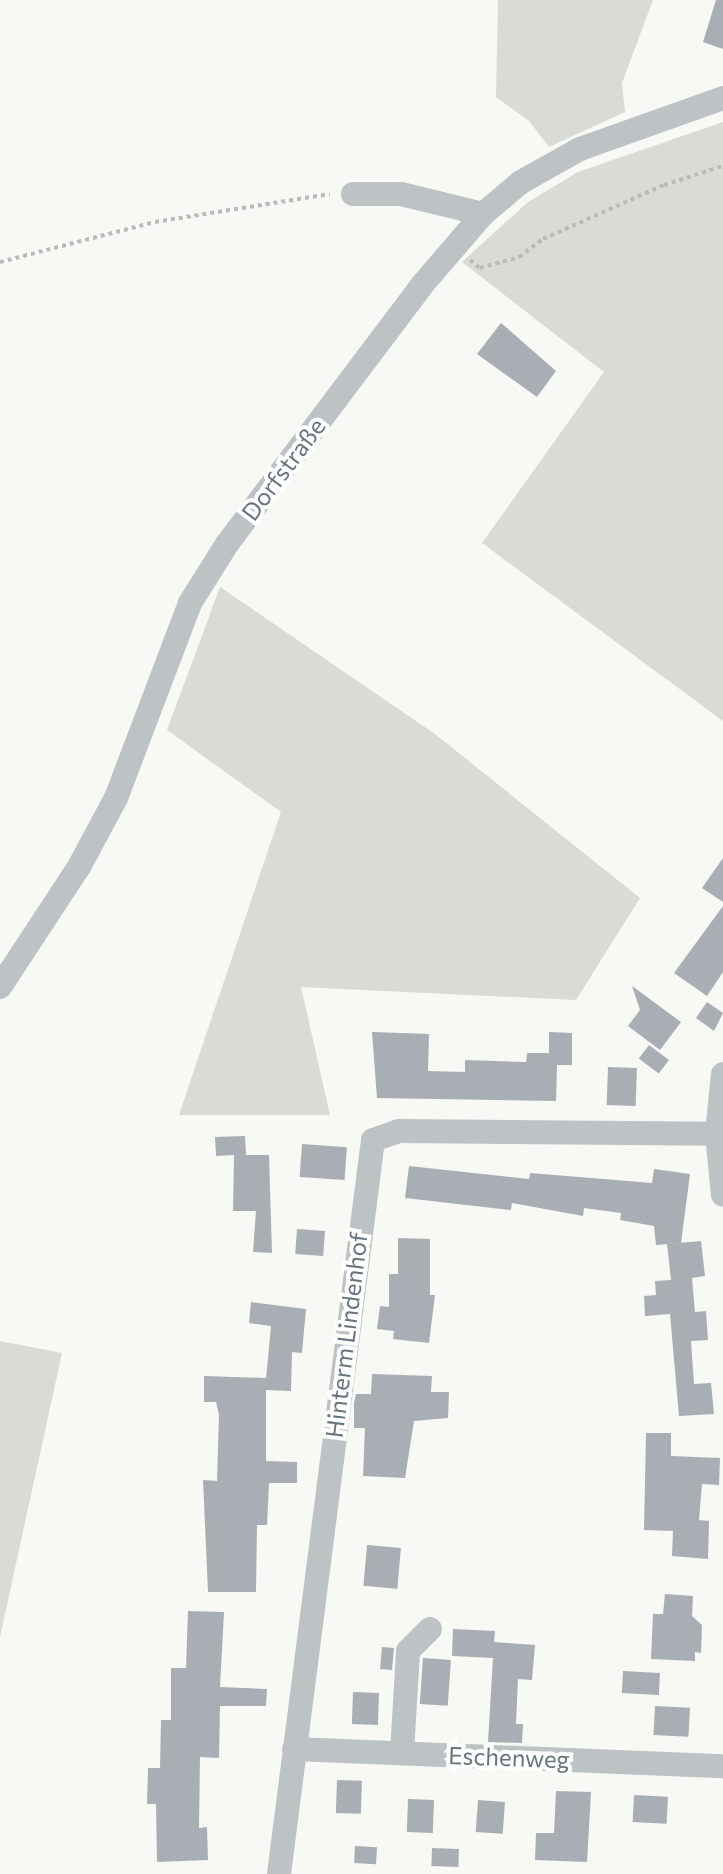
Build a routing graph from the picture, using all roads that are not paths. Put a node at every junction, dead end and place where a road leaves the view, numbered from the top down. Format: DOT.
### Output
graph roads {
  1 [pos="723,98"];
  2 [pos="353,194"];
  3 [pos="483,214"];
  4 [pos="0,987"];
  5 [pos="723,1074"];
  6 [pos="717,1134"];
  7 [pos="723,1195"];
  8 [pos="430,1629"];
  9 [pos="294,1749"];
  10 [pos="402,1753"];
  11 [pos="723,1766"];
  12 [pos="279,1874"];
  1 -- 3 [label="street, Dorfstraße"];
  2 -- 3 [label="street"];
  3 -- 4 [label="street, Dorfstraße"];
  5 -- 6 [label="street"];
  6 -- 7 [label="street"];
  6 -- 9 [label="street, Hinterm Lindenhof"];
  8 -- 10 [label="street"];
  9 -- 10 [label="street, Eschenweg"];
  9 -- 12 [label="street, Hinterm Lindenhof"];
  10 -- 11 [label="street, Eschenweg"];
}
